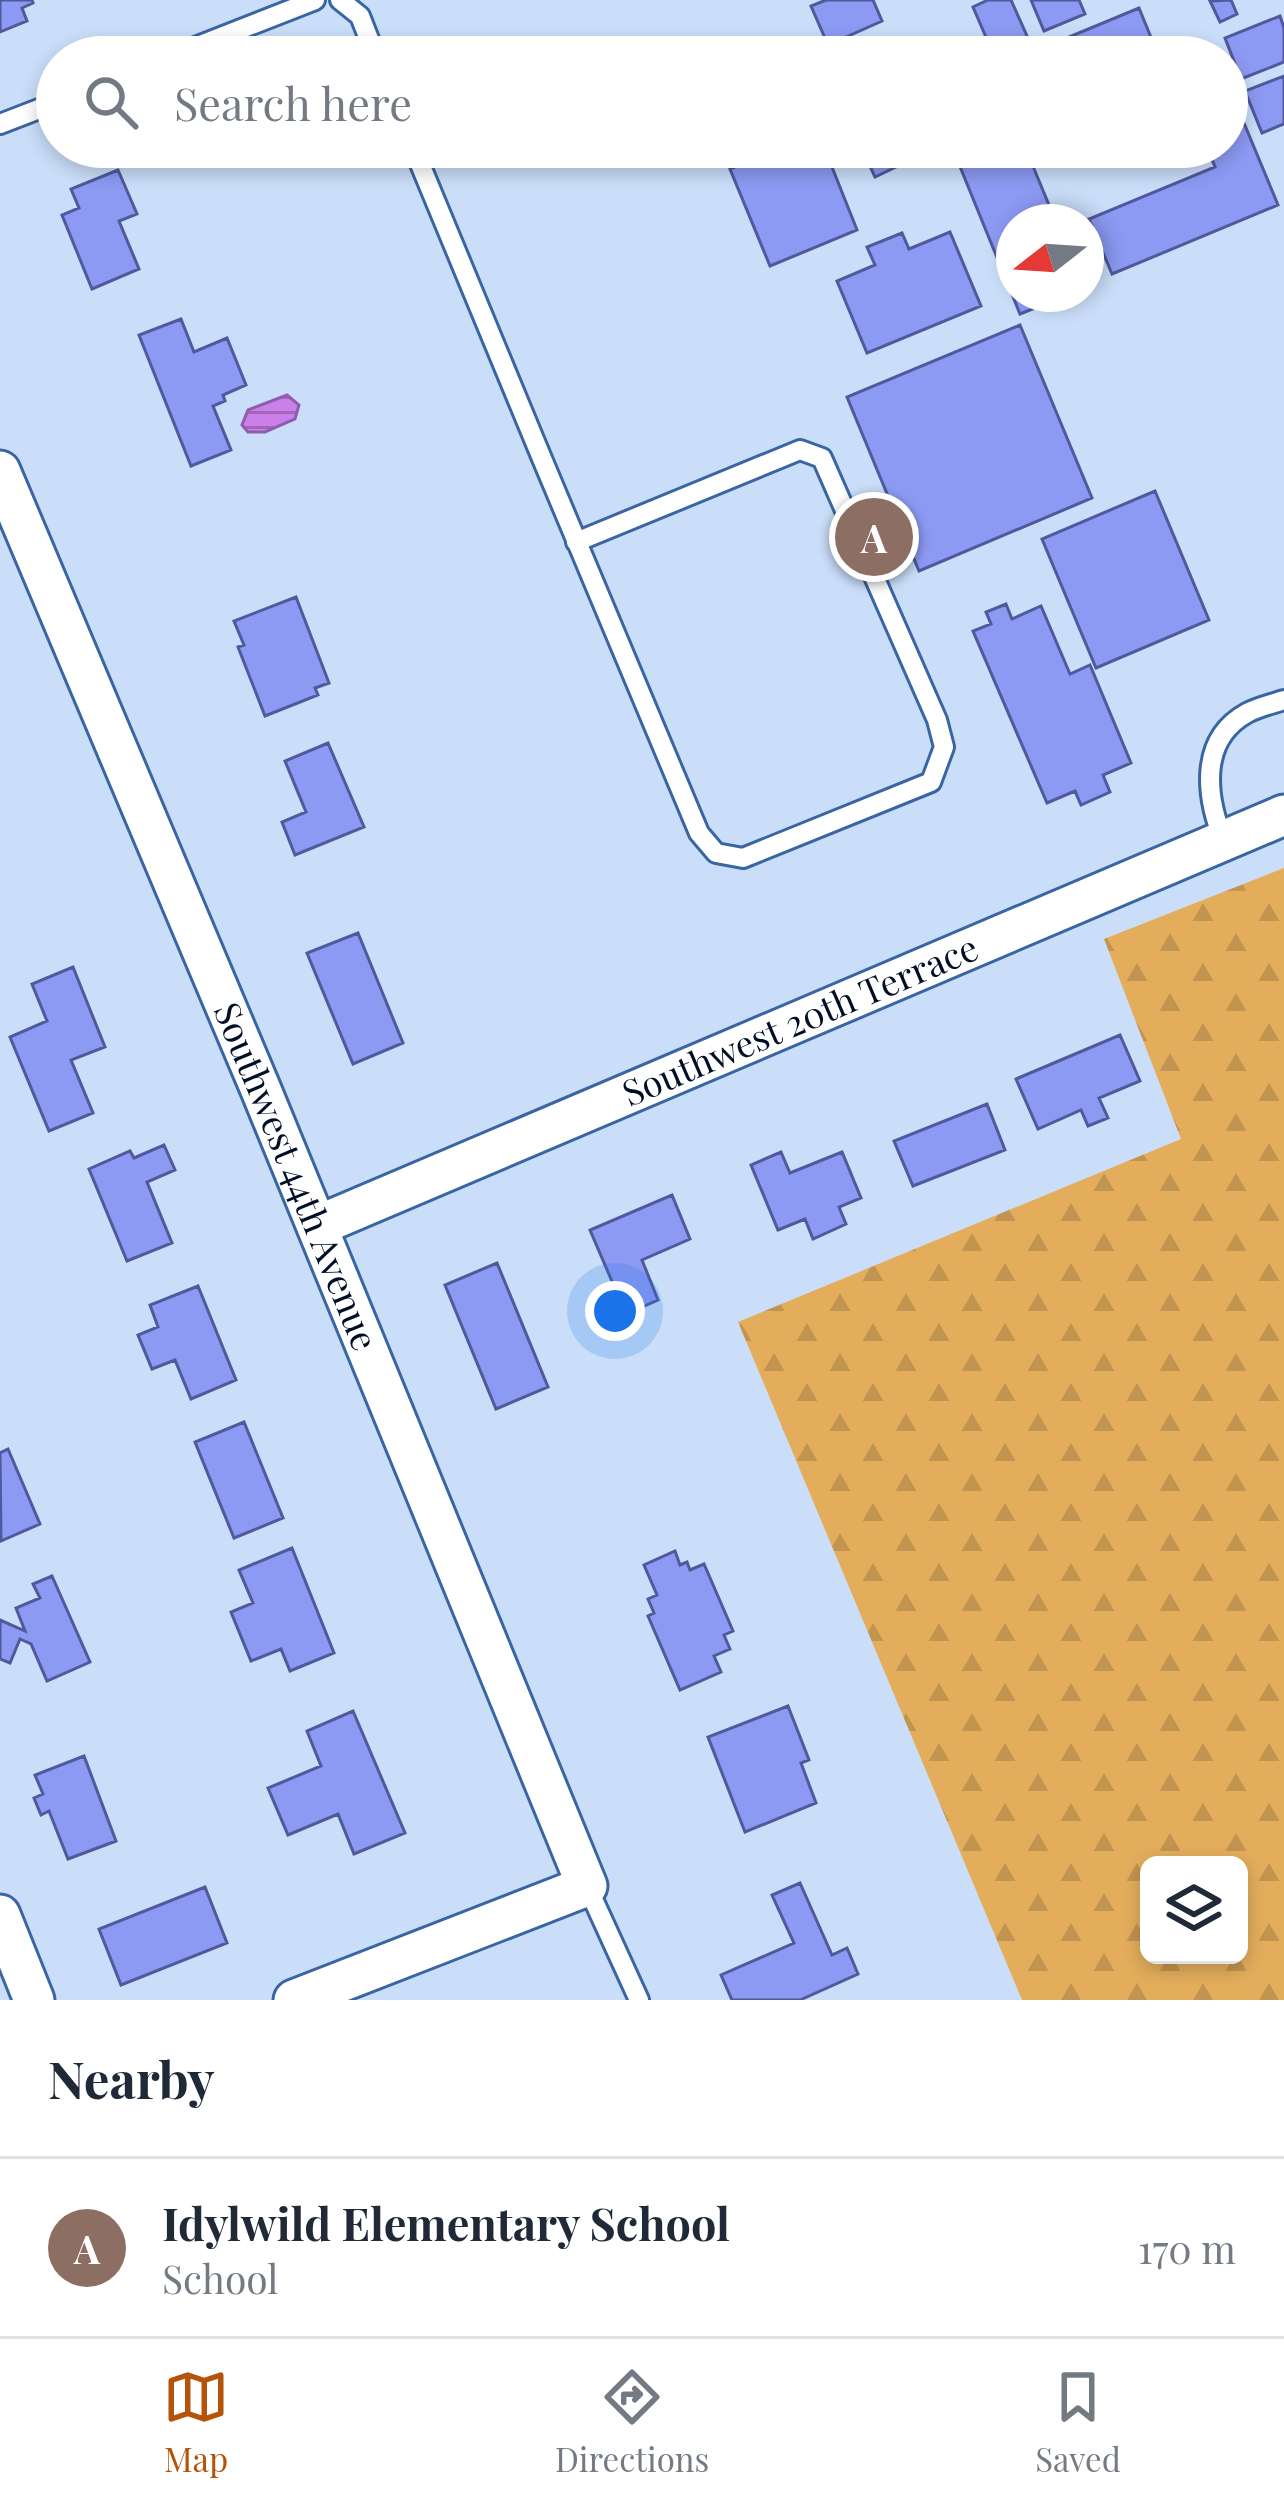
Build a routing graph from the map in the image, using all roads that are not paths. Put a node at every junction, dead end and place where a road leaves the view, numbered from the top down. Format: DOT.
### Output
graph roads {
  1 [pos="315,0"];
  2 [pos="340,0"];
  3 [pos="223,36"];
  4 [pos="368,36"];
  5 [pos="36,110"];
  6 [pos="0,124"];
  7 [pos="422,168"];
  8 [pos="0,471"];
  9 [pos="576,542"];
  10 [pos="1284,700"];
  11 [pos="1284,815"];
  12 [pos="1224,841"];
  13 [pos="316,1226"];
  14 [pos="587,1886"];
  15 [pos="0,1915"];
  16 [pos="34,2000"];
  17 [pos="294,2000"];
  18 [pos="639,2000"];
  1 -- 3 [label="lane"];
  2 -- 4 [label="lane"];
  5 -- 6 [label="lane"];
  7 -- 9 [label="lane"];
  8 -- 13 [label="street, Southwest 44th Avenue"];
  9 -- 9 [label="lane"];
  10 -- 12 [label="lane"];
  11 -- 12 [label="street, Southwest 20th Terrace"];
  12 -- 13 [label="street, Southwest 20th Terrace"];
  13 -- 14 [label="street, Southwest 44th Avenue"];
  14 -- 17 [label="street"];
  14 -- 18 [label="lane"];
  15 -- 16 [label="street"];
}
